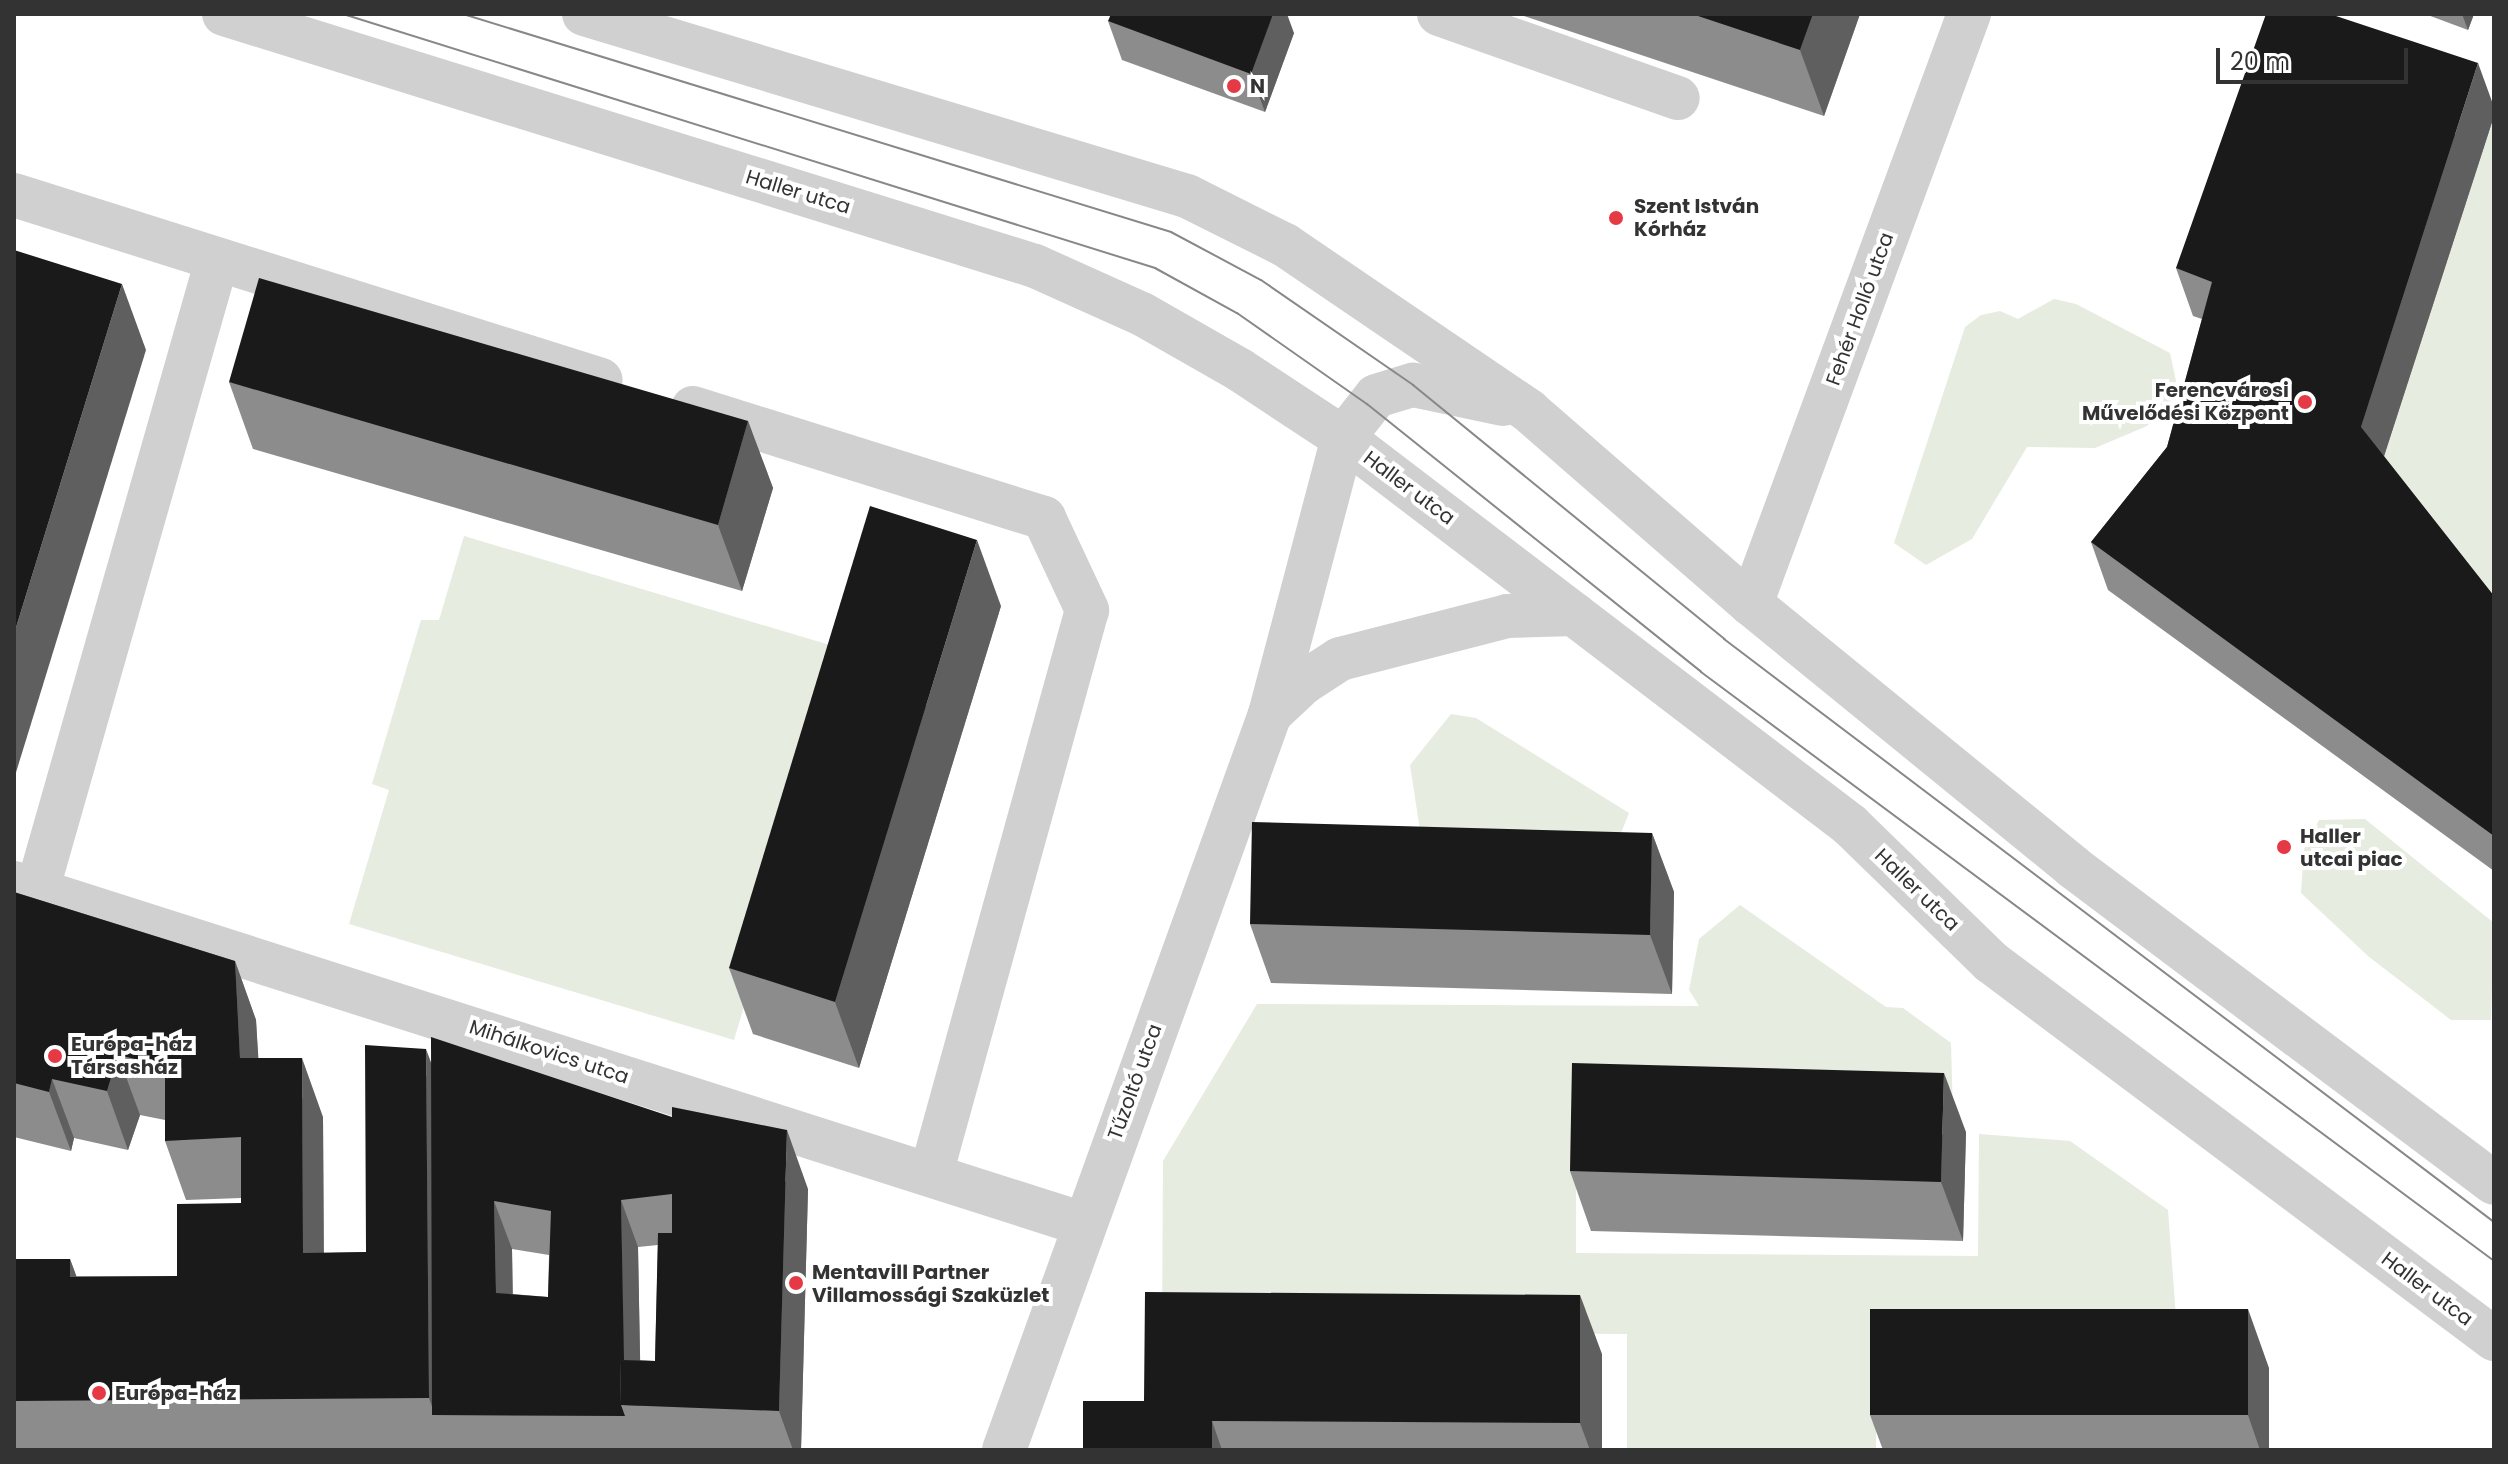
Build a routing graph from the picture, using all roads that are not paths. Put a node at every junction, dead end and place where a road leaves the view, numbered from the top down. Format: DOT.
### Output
graph roads {
  1 [pos="224,14"];
  2 [pos="584,14"];
  3 [pos="1439,14"];
  4 [pos="1969,14"];
  5 [pos="1678,98"];
  6 [pos="14,195"];
  7 [pos="217,260"];
  8 [pos="1529,411"];
  9 [pos="1343,438"];
  10 [pos="1751,604"];
  11 [pos="1574,614"];
  12 [pos="1270,714"];
  13 [pos="26,887"];
  14 [pos="931,1174"];
  15 [pos="2494,1183"];
  16 [pos="1083,1224"];
  17 [pos="2494,1339"];
  18 [pos="1004,1450"];
  1 -- 9 [label="street, Haller utca"];
  2 -- 8 [label="street, Haller utca"];
  3 -- 5 [label="street"];
  4 -- 10 [label="street, Fehér Holló utca"];
  6 -- 7 [label="street"];
  7 -- 13 [label="street"];
  7 -- 14 [label="street"];
  8 -- 9 [label="street, Haller utca"];
  8 -- 10 [label="street, Haller utca"];
  9 -- 11 [label="street, Haller utca"];
  9 -- 12 [label="street, Tűzoltó utca"];
  10 -- 15 [label="street, Haller utca"];
  11 -- 12 [label="street, Tűzoltó utca"];
  11 -- 17 [label="street, Haller utca"];
  12 -- 16 [label="street, Tűzoltó utca"];
  13 -- 14 [label="street, Mihálkovics utca"];
  14 -- 16 [label="street, Mihálkovics utca"];
  16 -- 18 [label="street, Tűzoltó utca"];
}
